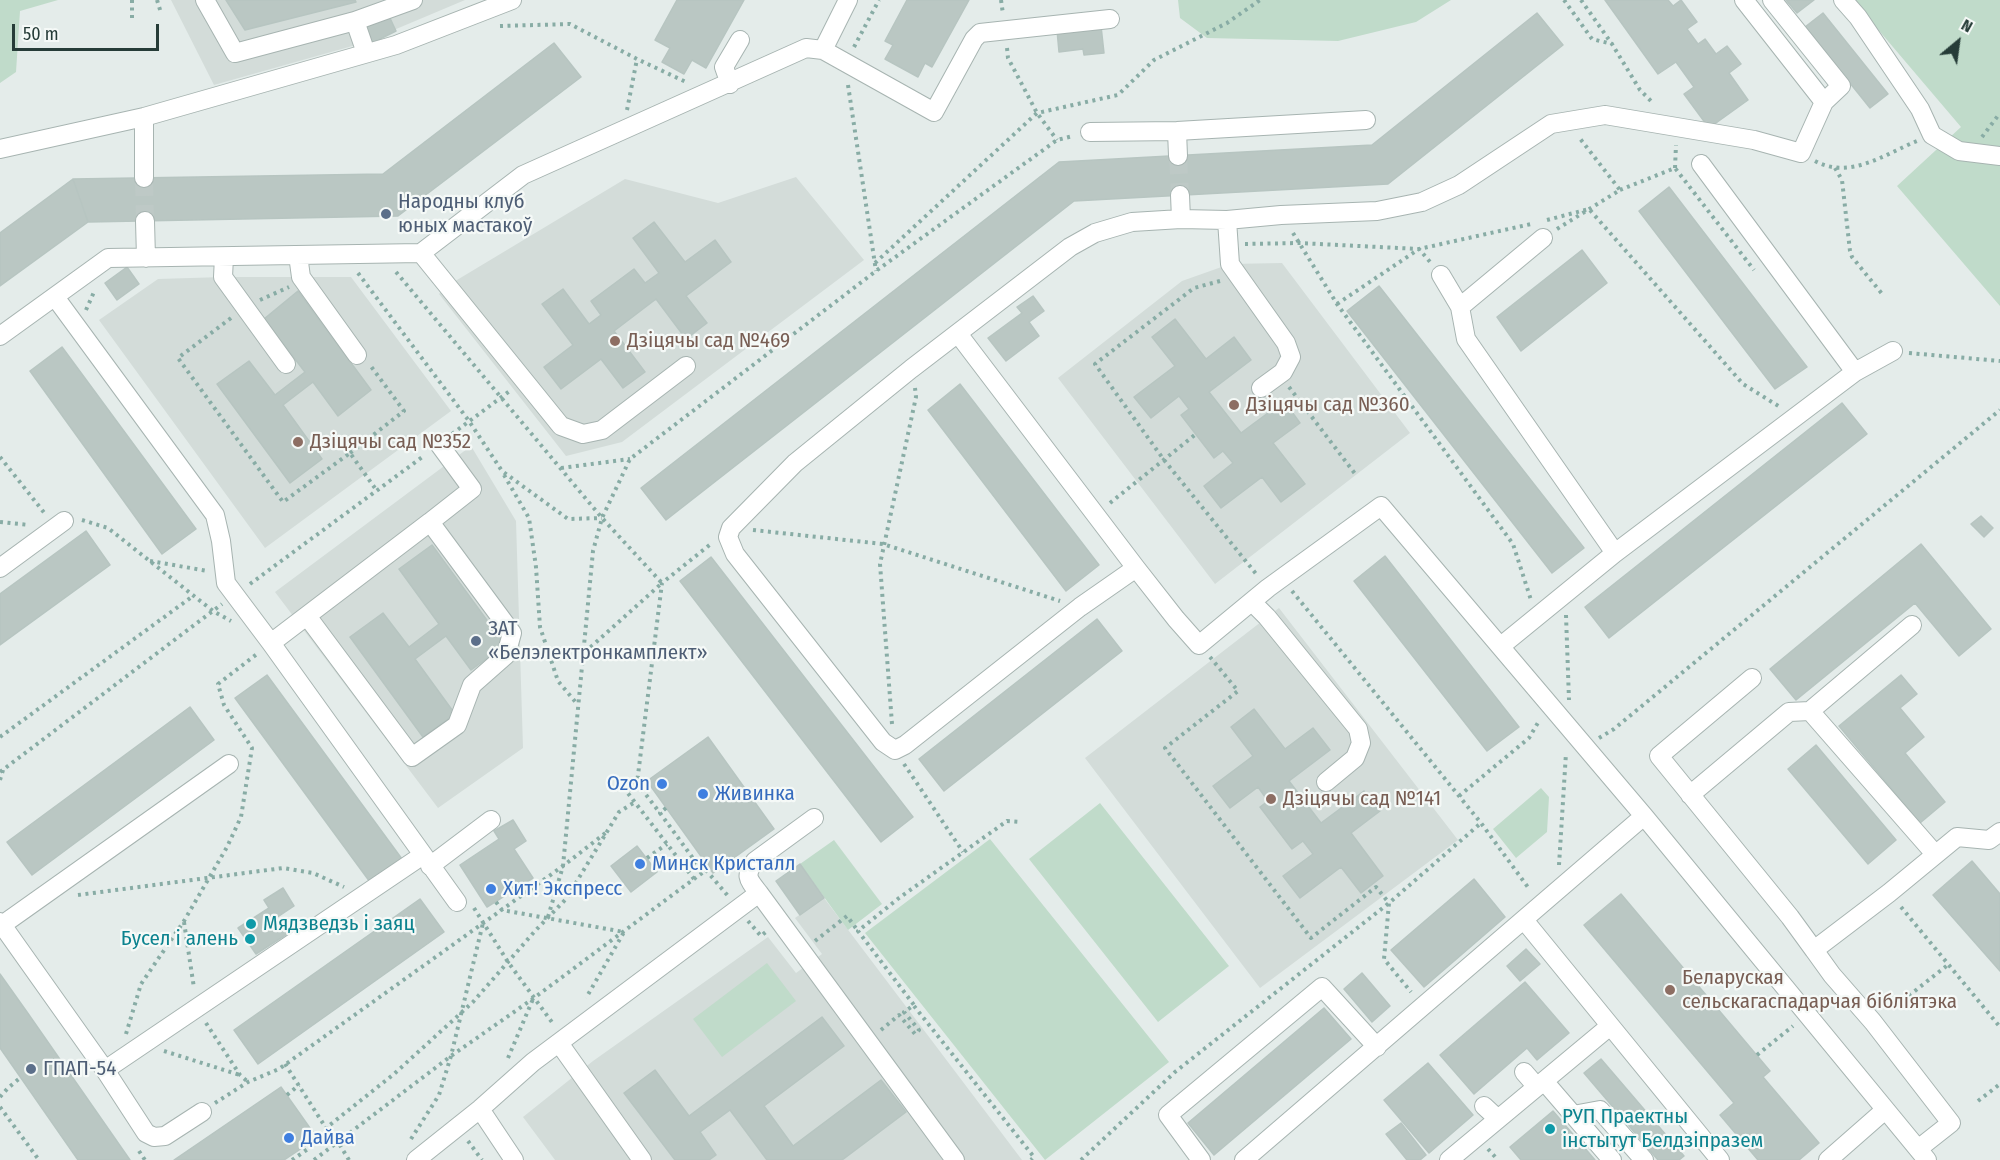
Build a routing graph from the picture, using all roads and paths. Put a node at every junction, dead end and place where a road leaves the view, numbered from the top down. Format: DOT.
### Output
graph roads {
  1 [pos="132,0"];
  2 [pos="157,0"];
  3 [pos="205,0"];
  4 [pos="413,0"];
  5 [pos="512,0"];
  6 [pos="848,0"];
  7 [pos="879,0"];
  8 [pos="1001,0"];
  9 [pos="1260,0"];
  10 [pos="1564,0"];
  11 [pos="1581,0"];
  12 [pos="1744,0"];
  13 [pos="1772,0"];
  14 [pos="1844,0"];
  15 [pos="370,7"];
  16 [pos="161,13"];
  17 [pos="132,19"];
  18 [pos="1110,19"];
  19 [pos="355,21"];
  20 [pos="489,26"];
  21 [pos="1005,31"];
  22 [pos="740,40"];
  23 [pos="1612,44"];
  24 [pos="823,50"];
  25 [pos="366,53"];
  26 [pos="638,59"];
  27 [pos="845,64"];
  28 [pos="730,84"];
  29 [pos="709,92"];
  30 [pos="1824,102"];
  31 [pos="1037,113"];
  32 [pos="144,117"];
  33 [pos="1366,120"];
  34 [pos="1566,121"];
  35 [pos="1676,127"];
  36 [pos="1177,130"];
  37 [pos="622,131"];
  38 [pos="1090,132"];
  39 [pos="1932,135"];
  40 [pos="1057,140"];
  41 [pos="1676,146"];
  42 [pos="0,149"];
  43 [pos="1801,153"];
  44 [pos="1178,156"];
  45 [pos="2000,156"];
  46 [pos="1701,164"];
  47 [pos="1675,168"];
  48 [pos="1834,168"];
  49 [pos="144,178"];
  50 [pos="1620,190"];
  51 [pos="1180,195"];
  52 [pos="1589,209"];
  53 [pos="1281,215"];
  54 [pos="1181,219"];
  55 [pos="1227,220"];
  56 [pos="145,221"];
  57 [pos="1540,227"];
  58 [pos="1299,243"];
  59 [pos="1228,244"];
  60 [pos="1419,249"];
  61 [pos="381,254"];
  62 [pos="420,254"];
  63 [pos="298,255"];
  64 [pos="224,256"];
  65 [pos="146,258"];
  66 [pos="875,263"];
  67 [pos="876,271"];
  68 [pos="1755,272"];
  69 [pos="1441,275"];
  70 [pos="1239,277"];
  71 [pos="309,288"];
  72 [pos="1882,295"];
  73 [pos="55,297"];
  74 [pos="1337,304"];
  75 [pos="245,307"];
  76 [pos="1460,307"];
  77 [pos="959,335"];
  78 [pos="0,336"];
  79 [pos="1893,351"];
  80 [pos="360,355"];
  81 [pos="2000,361"];
  82 [pos="286,364"];
  83 [pos="686,366"];
  84 [pos="912,369"];
  85 [pos="1856,372"];
  86 [pos="1280,374"];
  87 [pos="1261,388"];
  88 [pos="1786,400"];
  89 [pos="494,403"];
  90 [pos="1778,406"];
  91 [pos="2000,411"];
  92 [pos="1796,417"];
  93 [pos="469,421"];
  94 [pos="1196,434"];
  95 [pos="439,444"];
  96 [pos="350,453"];
  97 [pos="0,457"];
  98 [pos="630,459"];
  99 [pos="1164,460"];
  100 [pos="561,468"];
  101 [pos="502,471"];
  102 [pos="1356,475"];
  103 [pos="377,491"];
  104 [pos="1096,514"];
  105 [pos="602,518"];
  106 [pos="0,522"];
  107 [pos="430,522"];
  108 [pos="59,524"];
  109 [pos="1615,553"];
  110 [pos="149,561"];
  111 [pos="0,568"];
  112 [pos="1136,568"];
  113 [pos="225,573"];
  114 [pos="1268,588"];
  115 [pos="1566,593"];
  116 [pos="235,595"];
  117 [pos="1285,595"];
  118 [pos="194,596"];
  119 [pos="1252,602"];
  120 [pos="213,611"];
  121 [pos="307,616"];
  122 [pos="1536,618"];
  123 [pos="232,622"];
  124 [pos="1912,625"];
  125 [pos="271,643"];
  126 [pos="1199,645"];
  127 [pos="1500,646"];
  128 [pos="583,653"];
  129 [pos="1752,678"];
  130 [pos="578,706"];
  131 [pos="1810,711"];
  132 [pos="1542,715"];
  133 [pos="1568,726"];
  134 [pos="0,737"];
  135 [pos="1586,747"];
  136 [pos="895,750"];
  137 [pos="230,764"];
  138 [pos="1,771"];
  139 [pos="0,780"];
  140 [pos="1326,782"];
  141 [pos="637,783"];
  142 [pos="1690,795"];
  143 [pos="1459,796"];
  144 [pos="635,802"];
  145 [pos="666,808"];
  146 [pos="660,813"];
  147 [pos="1644,816"];
  148 [pos="814,818"];
  149 [pos="491,820"];
  150 [pos="1022,822"];
  151 [pos="1481,823"];
  152 [pos="608,831"];
  153 [pos="2000,832"];
  154 [pos="667,843"];
  155 [pos="963,852"];
  156 [pos="1935,854"];
  157 [pos="647,858"];
  158 [pos="427,861"];
  159 [pos="563,866"];
  160 [pos="209,879"];
  161 [pos="523,884"];
  162 [pos="528,891"];
  163 [pos="1557,891"];
  164 [pos="1889,892"];
  165 [pos="759,893"];
  166 [pos="72,895"];
  167 [pos="365,896"];
  168 [pos="456,902"];
  169 [pos="496,902"];
  170 [pos="1389,903"];
  171 [pos="1542,905"];
  172 [pos="502,910"];
  173 [pos="548,917"];
  174 [pos="1524,920"];
  175 [pos="184,921"];
  176 [pos="484,922"];
  177 [pos="1,924"];
  178 [pos="858,931"];
  179 [pos="624,932"];
  180 [pos="813,942"];
  181 [pos="1814,950"];
  182 [pos="508,962"];
  183 [pos="1949,964"];
  184 [pos="534,998"];
  185 [pos="586,1000"];
  186 [pos="914,1005"];
  187 [pos="1898,1005"];
  188 [pos="1423,1007"];
  189 [pos="196,1008"];
  190 [pos="462,1011"];
  191 [pos="1610,1026"];
  192 [pos="2000,1027"];
  193 [pos="1801,1034"];
  194 [pos="874,1036"];
  195 [pos="561,1041"];
  196 [pos="121,1042"];
  197 [pos="143,1044"];
  198 [pos="1377,1047"];
  199 [pos="1756,1055"];
  200 [pos="451,1056"];
  201 [pos="507,1059"];
  202 [pos="285,1064"];
  203 [pos="105,1070"];
  204 [pos="1524,1072"];
  205 [pos="240,1075"];
  206 [pos="21,1078"];
  207 [pos="248,1082"];
  208 [pos="1540,1084"];
  209 [pos="2000,1084"];
  210 [pos="299,1085"];
  211 [pos="287,1095"];
  212 [pos="0,1097"];
  213 [pos="1978,1101"];
  214 [pos="1484,1106"];
  215 [pos="0,1107"];
  216 [pos="480,1109"];
  217 [pos="1885,1110"];
  218 [pos="202,1112"];
  219 [pos="1573,1114"];
  220 [pos="1498,1119"];
  221 [pos="326,1128"];
  222 [pos="331,1133"];
  223 [pos="409,1141"];
  224 [pos="338,1142"];
  225 [pos="1923,1155"];
  226 [pos="299,1158"];
  227 [pos="1246,1159"];
  228 [pos="39,1160"];
  229 [pos="292,1160"];
  230 [pos="314,1160"];
  231 [pos="349,1160"];
  232 [pos="416,1160"];
  233 [pos="514,1160"];
  234 [pos="642,1160"];
  235 [pos="955,1160"];
  236 [pos="1031,1160"];
  237 [pos="1081,1160"];
  238 [pos="1201,1160"];
  239 [pos="1449,1160"];
  240 [pos="1612,1160"];
  241 [pos="1644,1160"];
  242 [pos="1720,1160"];
  243 [pos="1828,1160"];
  1 -- 17 [label="path"];
  2 -- 16 [label="path"];
  3 -- 19 [label="lane"];
  4 -- 15 [label="lane"];
  5 -- 25 [label="lane"];
  6 -- 24 [label="lane"];
  7 -- 27 [label="path"];
  8 -- 21 [label="path"];
  9 -- 31 [label="path"];
  10 -- 23 [label="path"];
  11 -- 23 [label="path"];
  12 -- 30 [label="lane"];
  13 -- 30 [label="lane"];
  14 -- 39 [label="lane"];
  15 -- 19 [label="lane"];
  18 -- 21 [label="lane"];
  19 -- 25 [label="lane"];
  20 -- 26 [label="path"];
  21 -- 27 [label="lane"];
  21 -- 31 [label="path"];
  22 -- 28 [label="lane"];
  23 -- 35 [label="path"];
  24 -- 27 [label="lane"];
  24 -- 28 [label="lane"];
  25 -- 32 [label="lane"];
  26 -- 29 [label="path"];
  26 -- 37 [label="path"];
  27 -- 66 [label="path"];
  28 -- 29 [label="lane"];
  29 -- 37 [label="lane"];
  30 -- 43 [label="lane"];
  31 -- 40 [label="path"];
  31 -- 66 [label="path"];
  32 -- 42 [label="lane"];
  32 -- 49 [label="lane"];
  33 -- 36 [label="lane"];
  34 -- 35 [label="lane"];
  34 -- 50 [label="path"];
  34 -- 53 [label="lane"];
  35 -- 43 [label="lane"];
  36 -- 38 [label="lane"];
  36 -- 44 [label="lane"];
  37 -- 62 [label="lane"];
  38 -- 40 [label="path"];
  39 -- 45 [label="lane"];
  39 -- 48 [label="path"];
  40 -- 67 [label="path"];
  41 -- 47 [label="path"];
  43 -- 48 [label="path"];
  46 -- 85 [label="lane"];
  47 -- 50 [label="path"];
  47 -- 68 [label="path"];
  48 -- 72 [label="path"];
  50 -- 52 [label="path"];
  51 -- 54 [label="lane"];
  52 -- 57 [label="path"];
  52 -- 57 [label="path"];
  52 -- 90 [label="path"];
  53 -- 55 [label="lane"];
  53 -- 58 [label="path"];
  54 -- 55 [label="lane"];
  54 -- 77 [label="lane"];
  55 -- 59 [label="lane"];
  56 -- 65 [label="lane"];
  57 -- 60 [label="path"];
  57 -- 76 [label="lane"];
  58 -- 59 [label="path"];
  58 -- 60 [label="path"];
  58 -- 74 [label="path"];
  59 -- 70 [label="lane"];
  60 -- 69 [label="path"];
  60 -- 74 [label="path"];
  61 -- 62 [label="lane"];
  61 -- 63 [label="lane"];
  61 -- 100 [label="path"];
  62 -- 83 [label="lane"];
  63 -- 64 [label="lane"];
  63 -- 71 [label="lane"];
  64 -- 65 [label="lane"];
  64 -- 75 [label="lane"];
  65 -- 73 [label="lane"];
  66 -- 67 [label="path"];
  67 -- 98 [label="path"];
  69 -- 76 [label="lane"];
  70 -- 86 [label="lane"];
  70 -- 99 [label="path"];
  71 -- 75 [label="path"];
  71 -- 80 [label="lane"];
  73 -- 78 [label="lane"];
  73 -- 113 [label="lane"];
  74 -- 122 [label="path"];
  75 -- 82 [label="lane"];
  75 -- 96 [label="path"];
  76 -- 109 [label="lane"];
  77 -- 84 [label="lane"];
  77 -- 104 [label="lane"];
  79 -- 81 [label="path"];
  79 -- 85 [label="lane"];
  80 -- 96 [label="path"];
  84 -- 136 [label="path"];
  84 -- 136 [label="lane"];
  85 -- 92 [label="lane"];
  86 -- 87 [label="lane"];
  86 -- 102 [label="path"];
  88 -- 90 [label="path"];
  89 -- 93 [label="path"];
  90 -- 92 [label="path"];
  91 -- 135 [label="path"];
  92 -- 109 [label="lane"];
  93 -- 95 [label="path"];
  93 -- 101 [label="path"];
  94 -- 99 [label="path"];
  95 -- 103 [label="path"];
  95 -- 107 [label="lane"];
  96 -- 103 [label="path"];
  97 -- 108 [label="path"];
  98 -- 100 [label="path"];
  98 -- 105 [label="path"];
  99 -- 104 [label="path"];
  99 -- 114 [label="path"];
  100 -- 105 [label="path"];
  101 -- 105 [label="path"];
  101 -- 130 [label="path"];
  103 -- 116 [label="path"];
  104 -- 112 [label="lane"];
  105 -- 128 [label="path"];
  105 -- 128 [label="path"];
  106 -- 108 [label="path"];
  107 -- 121 [label="lane"];
  107 -- 121 [label="lane"];
  108 -- 110 [label="path"];
  108 -- 111 [label="lane"];
  109 -- 115 [label="lane"];
  110 -- 113 [label="path"];
  110 -- 118 [label="path"];
  112 -- 126 [label="lane"];
  112 -- 136 [label="lane"];
  113 -- 116 [label="lane"];
  114 -- 119 [label="lane"];
  114 -- 127 [label="lane"];
  115 -- 122 [label="lane"];
  115 -- 133 [label="path"];
  116 -- 125 [label="lane"];
  117 -- 143 [label="path"];
  118 -- 120 [label="path"];
  118 -- 134 [label="path"];
  119 -- 126 [label="lane"];
  119 -- 140 [label="lane"];
  120 -- 123 [label="path"];
  120 -- 138 [label="path"];
  121 -- 125 [label="lane"];
  122 -- 127 [label="lane"];
  124 -- 131 [label="lane"];
  125 -- 158 [label="lane"];
  125 -- 160 [label="path"];
  126 -- 170 [label="path"];
  127 -- 133 [label="lane"];
  128 -- 130 [label="path"];
  129 -- 142 [label="lane"];
  130 -- 159 [label="path"];
  131 -- 142 [label="lane"];
  131 -- 156 [label="lane"];
  132 -- 143 [label="path"];
  133 -- 135 [label="lane"];
  133 -- 163 [label="path"];
  135 -- 147 [label="lane"];
  136 -- 155 [label="path"];
  137 -- 177 [label="lane"];
  138 -- 139 [label="path"];
  141 -- 146 [label="path"];
  142 -- 181 [label="lane"];
  143 -- 151 [label="path"];
  144 -- 152 [label="path"];
  145 -- 146 [label="path"];
  146 -- 179 [label="path"];
  147 -- 163 [label="lane"];
  147 -- 217 [label="lane"];
  148 -- 165 [label="lane"];
  149 -- 158 [label="lane"];
  150 -- 155 [label="path"];
  151 -- 170 [label="path"];
  151 -- 171 [label="path"];
  152 -- 159 [label="path"];
  152 -- 173 [label="path"];
  153 -- 156 [label="lane"];
  154 -- 157 [label="path"];
  155 -- 178 [label="path"];
  156 -- 164 [label="lane"];
  158 -- 167 [label="lane"];
  158 -- 168 [label="lane"];
  159 -- 162 [label="path"];
  159 -- 173 [label="path"];
  160 -- 166 [label="path"];
  160 -- 167 [label="path"];
  160 -- 175 [label="path"];
  161 -- 162 [label="path"];
  162 -- 172 [label="path"];
  163 -- 171 [label="lane"];
  164 -- 181 [label="lane"];
  164 -- 183 [label="path"];
  165 -- 195 [label="lane"];
  165 -- 235 [label="lane"];
  167 -- 189 [label="lane"];
  169 -- 172 [label="path"];
  170 -- 188 [label="path"];
  170 -- 237 [label="path"];
  171 -- 174 [label="lane"];
  172 -- 173 [label="path"];
  172 -- 176 [label="path"];
  173 -- 179 [label="path"];
  173 -- 182 [label="path"];
  174 -- 188 [label="lane"];
  174 -- 191 [label="lane"];
  175 -- 189 [label="path"];
  175 -- 196 [label="path"];
  176 -- 182 [label="path"];
  176 -- 190 [label="path"];
  176 -- 202 [label="path"];
  177 -- 203 [label="lane"];
  178 -- 180 [label="path"];
  178 -- 186 [label="path"];
  179 -- 184 [label="path"];
  179 -- 185 [label="path"];
  181 -- 225 [label="lane"];
  182 -- 184 [label="path"];
  182 -- 190 [label="path"];
  183 -- 187 [label="path"];
  183 -- 192 [label="path"];
  184 -- 195 [label="path"];
  184 -- 200 [label="path"];
  184 -- 201 [label="path"];
  186 -- 194 [label="path"];
  186 -- 236 [label="path"];
  188 -- 198 [label="lane"];
  189 -- 197 [label="lane"];
  189 -- 205 [label="path"];
  190 -- 200 [label="path"];
  190 -- 221 [label="path"];
  191 -- 208 [label="lane"];
  191 -- 242 [label="lane"];
  193 -- 199 [label="path"];
  195 -- 216 [label="lane"];
  195 -- 234 [label="lane"];
  197 -- 203 [label="lane"];
  197 -- 205 [label="path"];
  198 -- 227 [label="lane"];
  198 -- 238 [label="lane"];
  200 -- 223 [label="path"];
  200 -- 224 [label="path"];
  202 -- 207 [label="path"];
  202 -- 210 [label="path"];
  203 -- 218 [label="lane"];
  204 -- 208 [label="lane"];
  205 -- 207 [label="path"];
  206 -- 212 [label="path"];
  207 -- 218 [label="path"];
  208 -- 219 [label="lane"];
  208 -- 220 [label="lane"];
  209 -- 213 [label="path"];
  210 -- 211 [label="path"];
  210 -- 221 [label="path"];
  214 -- 220 [label="lane"];
  215 -- 228 [label="path"];
  216 -- 232 [label="lane"];
  216 -- 233 [label="lane"];
  217 -- 225 [label="lane"];
  217 -- 243 [label="lane"];
  219 -- 240 [label="lane"];
  219 -- 241 [label="lane"];
  220 -- 239 [label="lane"];
  221 -- 222 [label="path"];
  222 -- 224 [label="path"];
  222 -- 226 [label="path"];
  224 -- 230 [label="path"];
  224 -- 231 [label="path"];
  226 -- 229 [label="path"];
}
